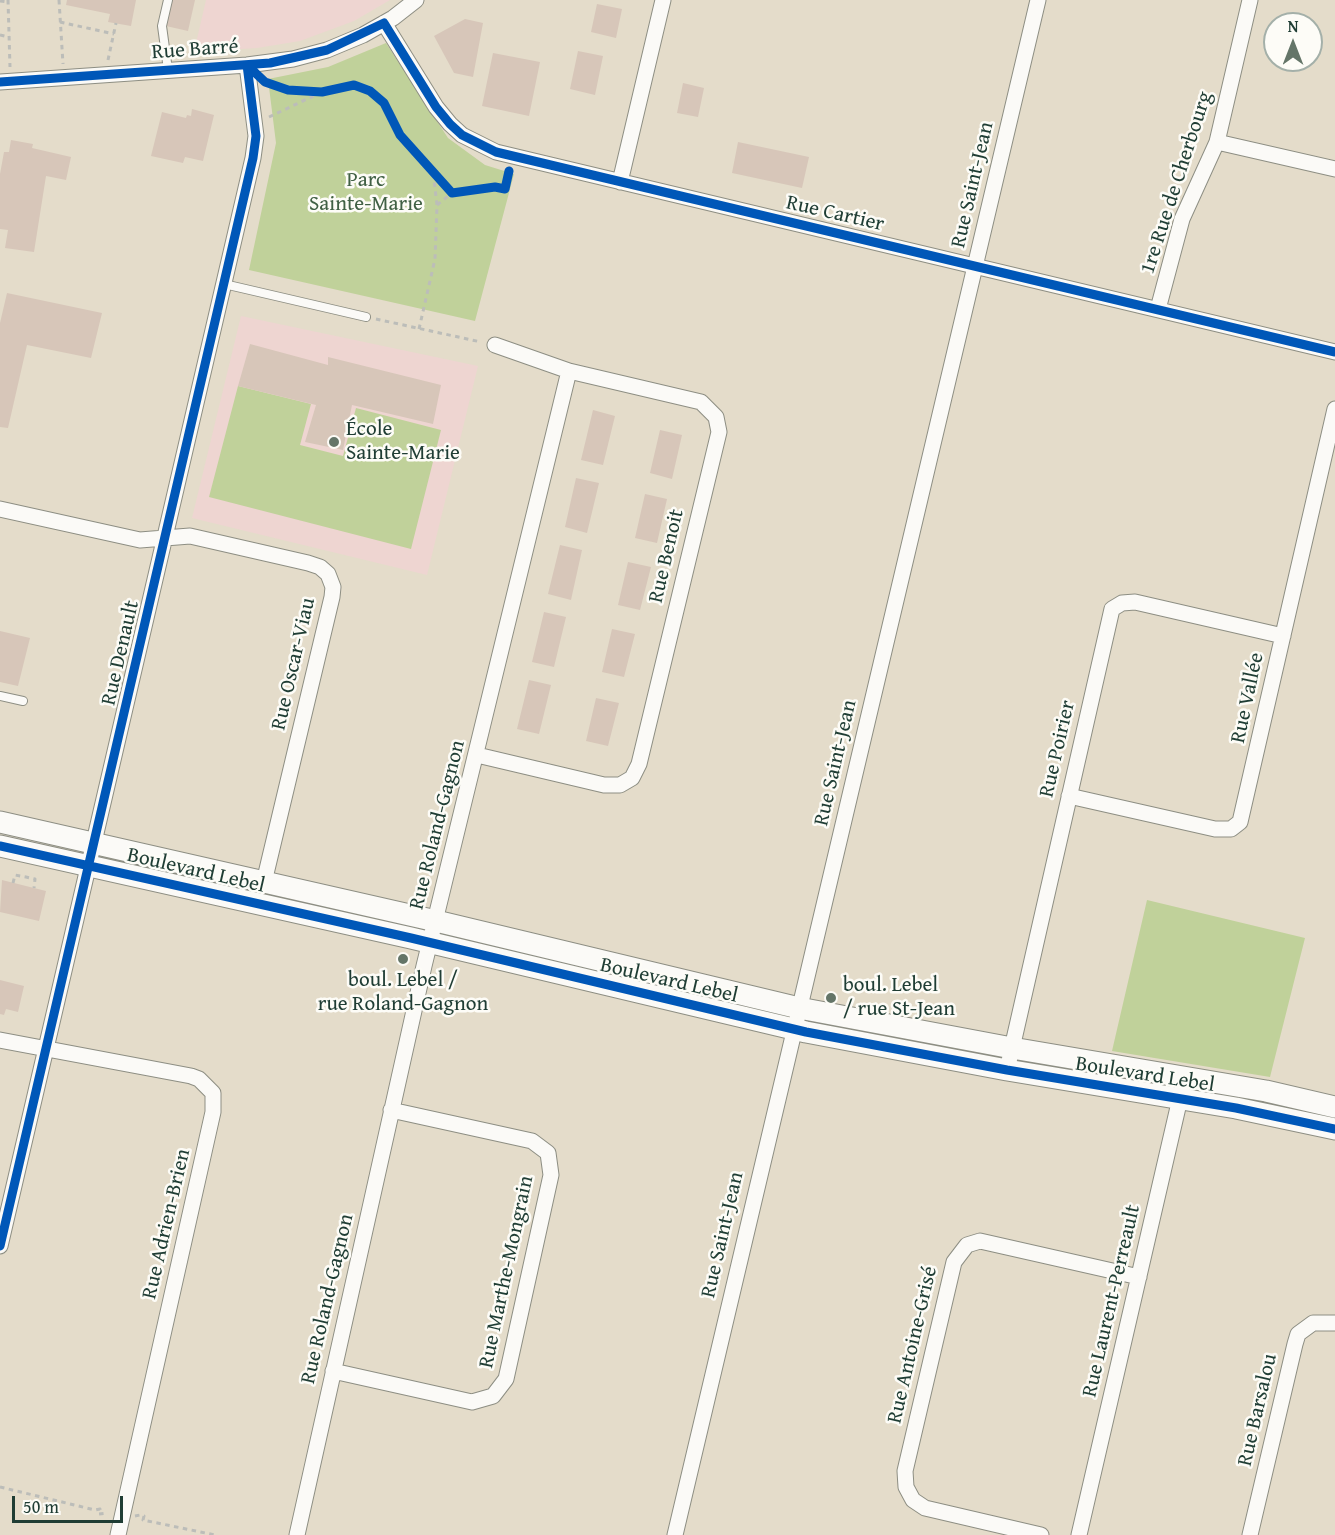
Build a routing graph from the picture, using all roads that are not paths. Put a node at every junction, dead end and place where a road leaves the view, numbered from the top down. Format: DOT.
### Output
graph roads {
  1 [pos="168,0"];
  2 [pos="416,0"];
  3 [pos="663,0"];
  4 [pos="1038,0"];
  5 [pos="1250,0"];
  6 [pos="384,23"];
  7 [pos="247,65"];
  8 [pos="168,70"];
  9 [pos="0,82"];
  10 [pos="1217,142"];
  11 [pos="1335,169"];
  12 [pos="620,182"];
  13 [pos="975,266"];
  14 [pos="224,284"];
  15 [pos="1158,309"];
  16 [pos="366,317"];
  17 [pos="495,345"];
  18 [pos="1335,352"];
  19 [pos="569,371"];
  20 [pos="1335,410"];
  21 [pos="0,509"];
  22 [pos="166,539"];
  23 [pos="1283,636"];
  24 [pos="0,696"];
  25 [pos="23,701"];
  26 [pos="477,755"];
  27 [pos="1069,796"];
  28 [pos="0,822"];
  29 [pos="94,844"];
  30 [pos="0,846"];
  31 [pos="89,866"];
  32 [pos="264,882"];
  33 [pos="436,921"];
  34 [pos="430,943"];
  35 [pos="799,1008"];
  36 [pos="794,1029"];
  37 [pos="0,1040"];
  38 [pos="1012,1048"];
  39 [pos="46,1049"];
  40 [pos="1007,1070"];
  41 [pos="1185,1077"];
  42 [pos="1181,1098"];
  43 [pos="1335,1107"];
  44 [pos="391,1110"];
  45 [pos="1335,1130"];
  46 [pos="0,1246"];
  47 [pos="1139,1277"];
  48 [pos="1335,1323"];
  49 [pos="333,1371"];
  50 [pos="118,1535"];
  51 [pos="297,1535"];
  52 [pos="675,1535"];
  53 [pos="1041,1535"];
  54 [pos="1079,1535"];
  55 [pos="1250,1535"];
  1 -- 8 [label="lane"];
  2 -- 6 [label="street, Rue Barré"];
  3 -- 12 [label="street"];
  4 -- 13 [label="street, Rue Saint-Jean"];
  5 -- 10 [label="street, 1re Rue de Cherbourg"];
  6 -- 7 [label="street, Rue Barré"];
  6 -- 12 [label="street, Rue Cartier"];
  7 -- 8 [label="street, Rue Barré"];
  7 -- 14 [label="street, Rue Denault"];
  8 -- 9 [label="street, Rue Barré"];
  10 -- 11 [label="street"];
  10 -- 15 [label="street, 1re Rue de Cherbourg"];
  12 -- 13 [label="street, Rue Cartier"];
  13 -- 15 [label="street, Rue Cartier"];
  13 -- 35 [label="street, Rue Saint-Jean"];
  14 -- 16 [label="lane"];
  14 -- 22 [label="street, Rue Denault"];
  15 -- 18 [label="street, Rue Cartier"];
  17 -- 19 [label="street, Rue Benoit"];
  19 -- 26 [label="street, Rue Roland-Gagnon"];
  19 -- 26 [label="street, Rue Benoit"];
  20 -- 23 [label="street, Rue Vallée"];
  21 -- 22 [label="street, Rue Oscar-Viau"];
  22 -- 29 [label="street, Rue Denault"];
  22 -- 32 [label="street, Rue Oscar-Viau"];
  23 -- 27 [label="street, Rue Poirier"];
  23 -- 27 [label="street, Rue Vallée"];
  24 -- 25 [label="lane"];
  26 -- 33 [label="street, Rue Roland-Gagnon"];
  27 -- 38 [label="street, Rue Poirier"];
  28 -- 29 [label="street, Boulevard Lebel"];
  29 -- 31 [label="street, Rue Denault"];
  29 -- 32 [label="street, Boulevard Lebel"];
  30 -- 31 [label="street, Boulevard Lebel"];
  31 -- 34 [label="street, Boulevard Lebel"];
  31 -- 39 [label="street, Rue Denault"];
  32 -- 33 [label="street, Boulevard Lebel"];
  33 -- 34 [label="street, Rue Roland-Gagnon"];
  33 -- 35 [label="street, Boulevard Lebel"];
  34 -- 36 [label="street, Boulevard Lebel"];
  34 -- 44 [label="street, Rue Roland-Gagnon"];
  35 -- 36 [label="street, Rue Saint-Jean"];
  35 -- 38 [label="street, Boulevard Lebel"];
  36 -- 40 [label="street, Boulevard Lebel"];
  36 -- 52 [label="street, Rue Saint-Jean"];
  37 -- 39 [label="street"];
  38 -- 40 [label="street, Rue Poirier"];
  38 -- 41 [label="street, Boulevard Lebel"];
  39 -- 46 [label="street, Rue Denault"];
  39 -- 50 [label="street, Rue Adrien-Brien"];
  40 -- 42 [label="street, Boulevard Lebel"];
  41 -- 42 [label="street, Rue Laurent-Perreault"];
  41 -- 43 [label="street, Boulevard Lebel"];
  42 -- 45 [label="street, Boulevard Lebel"];
  42 -- 47 [label="street, Rue Laurent-Perreault"];
  44 -- 49 [label="street, Rue Roland-Gagnon"];
  44 -- 49 [label="street, Rue Marthe-Mongrain"];
  47 -- 53 [label="street, Rue Antoine-Grisé"];
  47 -- 54 [label="street, Rue Laurent-Perreault"];
  48 -- 55 [label="street, Rue Barsalou"];
  49 -- 51 [label="street, Rue Roland-Gagnon"];
}
